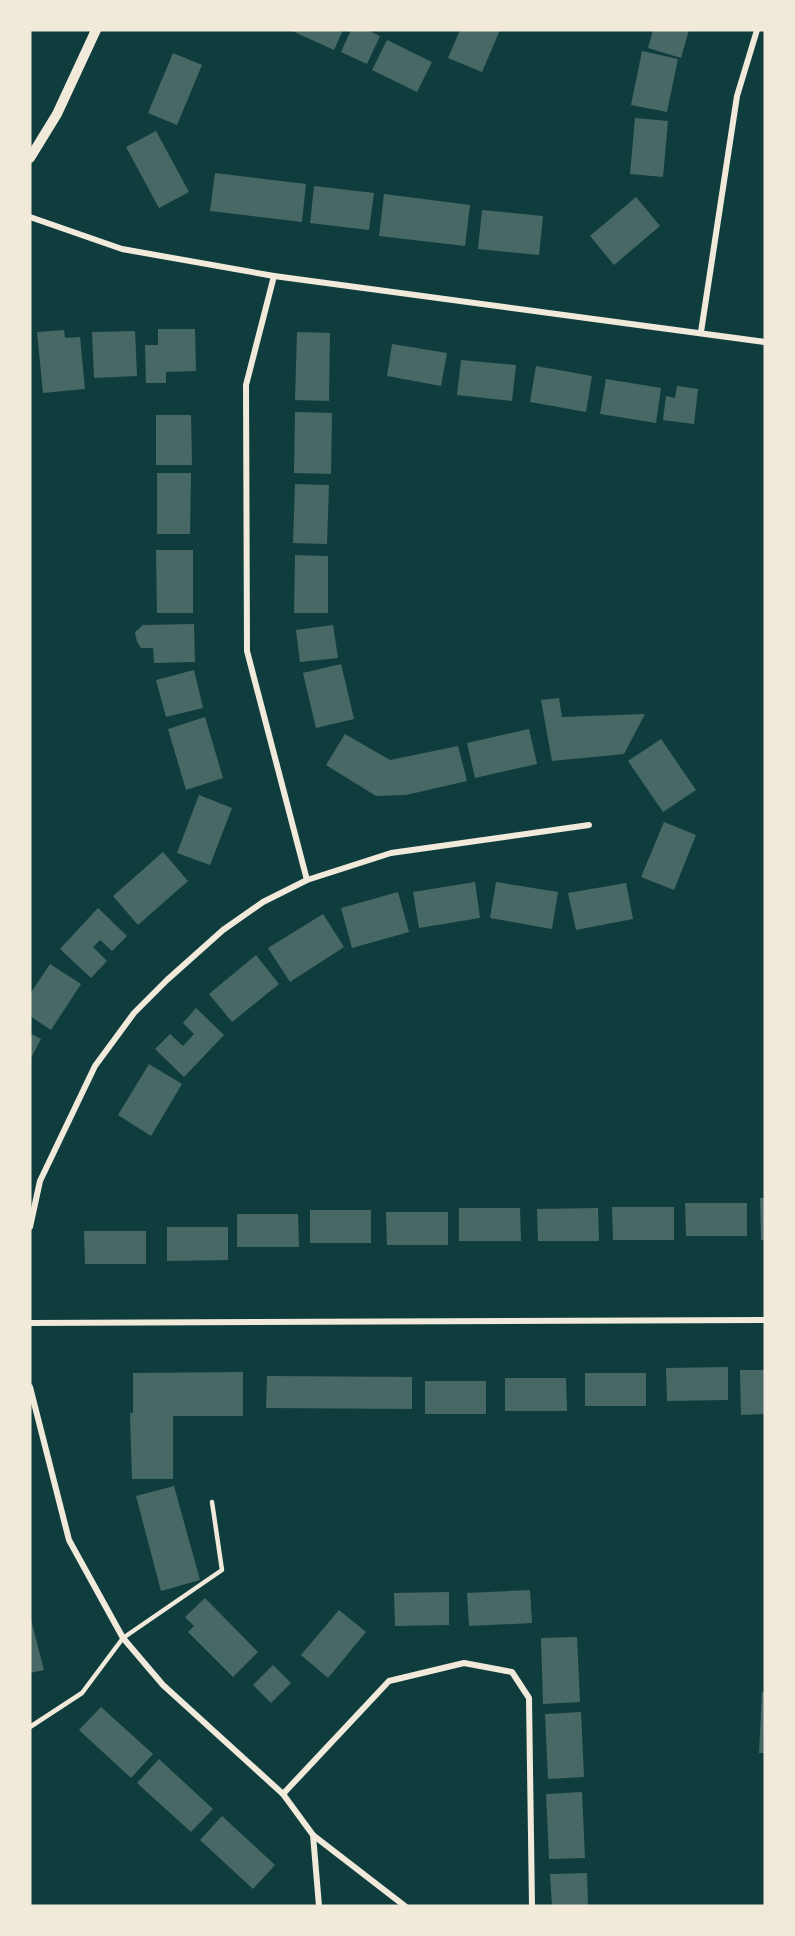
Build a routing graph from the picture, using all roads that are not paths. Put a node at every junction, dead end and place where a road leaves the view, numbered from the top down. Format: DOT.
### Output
graph roads {
  1 [pos="96,30"];
  2 [pos="757,30"];
  3 [pos="30,158"];
  4 [pos="30,217"];
  5 [pos="274,276"];
  6 [pos="701,332"];
  7 [pos="765,342"];
  8 [pos="589,825"];
  9 [pos="306,880"];
  10 [pos="30,1227"];
  11 [pos="765,1320"];
  12 [pos="30,1323"];
  13 [pos="30,1387"];
  14 [pos="33,1411"];
  15 [pos="212,1502"];
  16 [pos="123,1638"];
  17 [pos="30,1727"];
  18 [pos="283,1794"];
  19 [pos="313,1835"];
  20 [pos="319,1906"];
  21 [pos="405,1906"];
  22 [pos="532,1906"];
  1 -- 3 [label="street"];
  2 -- 6 [label="street"];
  4 -- 5 [label="street"];
  5 -- 6 [label="street"];
  5 -- 9 [label="street"];
  6 -- 7 [label="street"];
  8 -- 9 [label="street"];
  9 -- 10 [label="street"];
  11 -- 12 [label="street"];
  13 -- 14 [label="street"];
  14 -- 16 [label="street"];
  15 -- 16 [label="lane"];
  16 -- 17 [label="lane"];
  16 -- 18 [label="street"];
  18 -- 19 [label="street"];
  18 -- 22 [label="street"];
  19 -- 20 [label="street"];
  19 -- 21 [label="street"];
}
